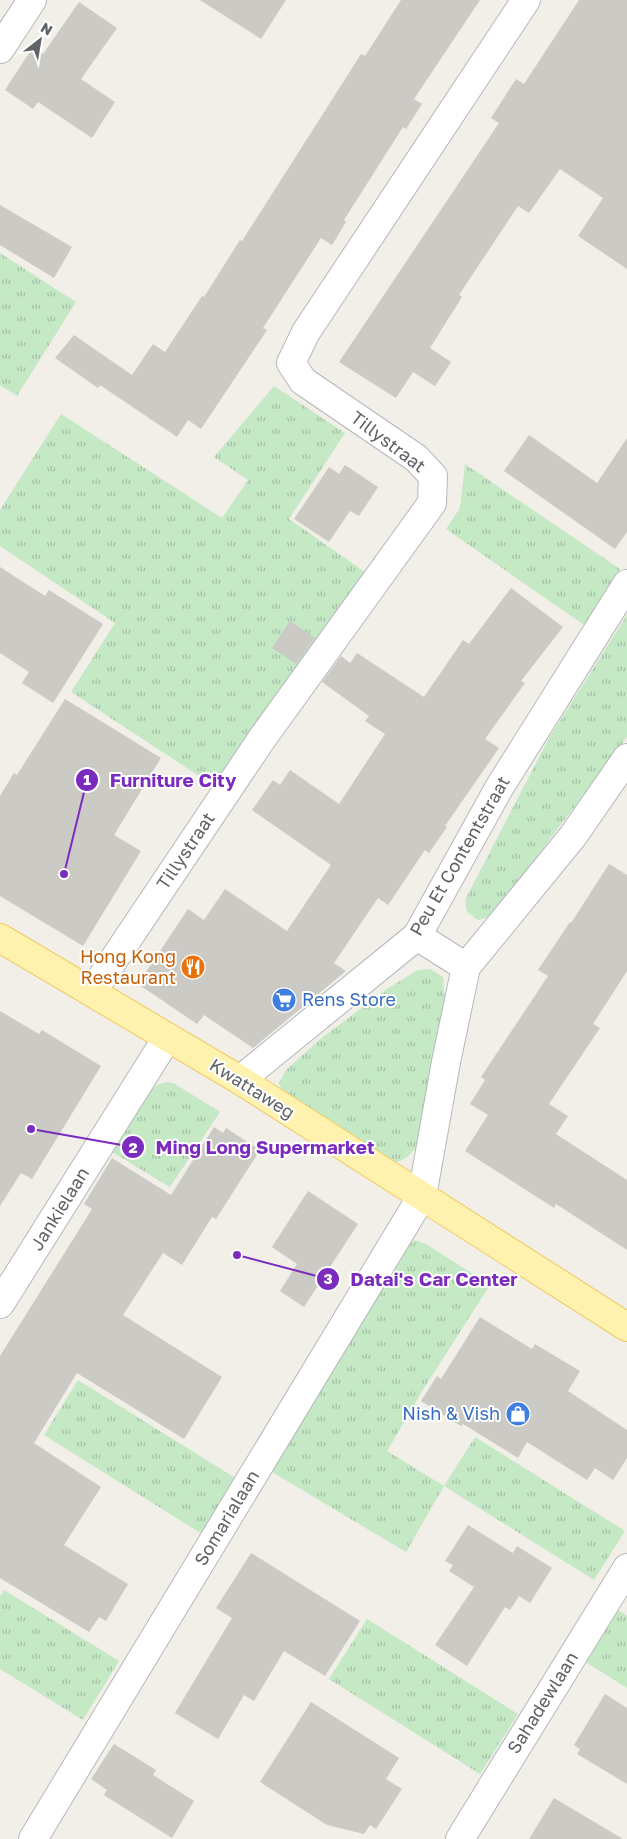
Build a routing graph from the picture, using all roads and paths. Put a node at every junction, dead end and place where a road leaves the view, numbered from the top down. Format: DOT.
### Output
graph roads {
  1 [pos="32,0"];
  2 [pos="526,0"];
  3 [pos="0,49"];
  4 [pos="627,584"];
  5 [pos="627,758"];
  6 [pos="417,936"];
  7 [pos="0,938"];
  8 [pos="466,967"];
  9 [pos="92,992"];
  10 [pos="167,1038"];
  11 [pos="240,1080"];
  12 [pos="422,1196"];
  13 [pos="0,1304"];
  14 [pos="627,1327"];
  15 [pos="627,1568"];
  16 [pos="33,1839"];
  17 [pos="460,1839"];
  1 -- 3 [label="street"];
  2 -- 9 [label="street, Tillystraat"];
  4 -- 6 [label="street, Peu Et Contentstraat"];
  5 -- 8 [label="street"];
  6 -- 8 [label="street"];
  6 -- 11 [label="street, Peu Et Contentstraat"];
  7 -- 9 [label="main road, Kwattaweg"];
  8 -- 12 [label="street"];
  9 -- 10 [label="main road, Kwattaweg"];
  10 -- 11 [label="main road, Kwattaweg"];
  10 -- 13 [label="street, Jankielaan"];
  11 -- 12 [label="main road, Kwattaweg"];
  12 -- 14 [label="main road, Kwattaweg"];
  12 -- 16 [label="street, Somarialaan"];
  15 -- 17 [label="street, Sahadewlaan"];
}
